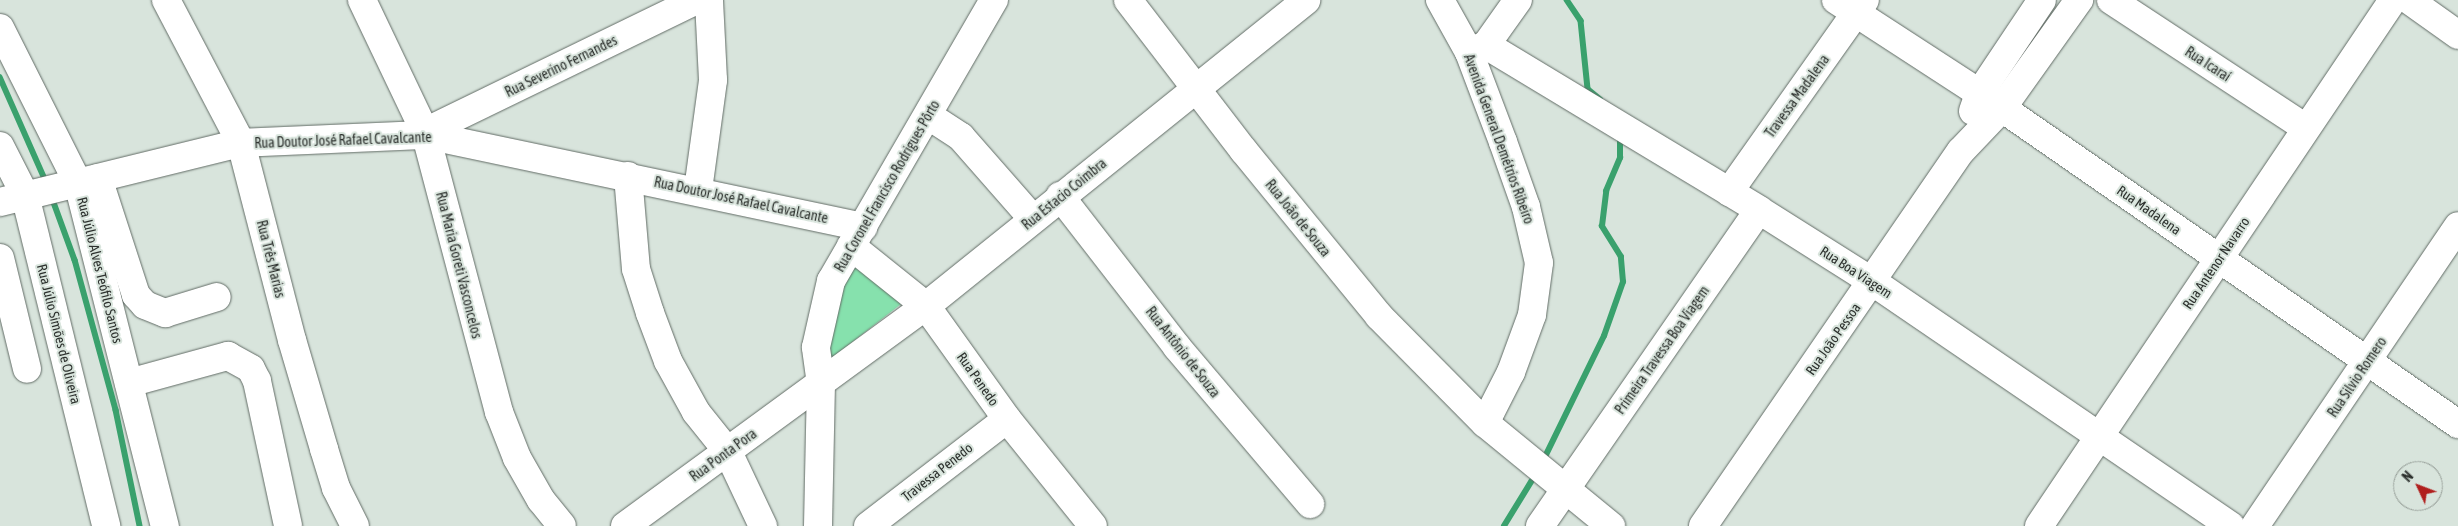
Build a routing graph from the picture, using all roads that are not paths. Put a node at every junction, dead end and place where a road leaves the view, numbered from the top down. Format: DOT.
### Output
graph roads {
  1 [pos="166,0"];
  2 [pos="362,0"];
  3 [pos="697,0"];
  4 [pos="709,0"];
  5 [pos="994,0"];
  6 [pos="1128,0"];
  7 [pos="1306,0"];
  8 [pos="1440,0"];
  9 [pos="1518,0"];
  10 [pos="2042,0"];
  11 [pos="2079,0"];
  12 [pos="2111,0"];
  13 [pos="2393,0"];
  14 [pos="2409,0"];
  15 [pos="1852,4"];
  16 [pos="0,28"];
  17 [pos="2458,35"];
  18 [pos="1477,49"];
  19 [pos="1194,88"];
  20 [pos="1979,94"];
  21 [pos="2002,108"];
  22 [pos="929,116"];
  23 [pos="2306,128"];
  24 [pos="425,134"];
  25 [pos="242,143"];
  26 [pos="0,146"];
  27 [pos="1961,151"];
  28 [pos="628,176"];
  29 [pos="88,181"];
  30 [pos="698,190"];
  31 [pos="1729,192"];
  32 [pos="1060,196"];
  33 [pos="13,198"];
  34 [pos="1759,210"];
  35 [pos="1033,219"];
  36 [pos="2458,226"];
  37 [pos="857,236"];
  38 [pos="0,258"];
  39 [pos="2220,259"];
  40 [pos="1873,282"];
  41 [pos="217,297"];
  42 [pos="926,306"];
  43 [pos="2368,362"];
  44 [pos="27,370"];
  45 [pos="129,384"];
  46 [pos="821,384"];
  47 [pos="1006,419"];
  48 [pos="1485,423"];
  49 [pos="2458,424"];
  50 [pos="2098,436"];
  51 [pos="728,452"];
  52 [pos="1565,490"];
  53 [pos="1310,504"];
  54 [pos="106,526"];
  55 [pos="165,526"];
  56 [pos="288,526"];
  57 [pos="355,526"];
  58 [pos="562,526"];
  59 [pos="625,526"];
  60 [pos="763,526"];
  61 [pos="818,526"];
  62 [pos="868,526"];
  63 [pos="1093,526"];
  64 [pos="1540,526"];
  65 [pos="1611,526"];
  66 [pos="1703,526"];
  67 [pos="2039,526"];
  68 [pos="2230,526"];
  69 [pos="2255,526"];
  1 -- 25 [label="street, Rua Três Marias"];
  2 -- 24 [label="street, Rua Maria Goreti Vasconcelos"];
  3 -- 24 [label="street, Rua Severino Fernandes"];
  4 -- 30 [label="street"];
  5 -- 22 [label="street, Rua Coronel Francisco Rodrigues Pôrto"];
  6 -- 19 [label="street, Rua João de Souza"];
  7 -- 19 [label="street, Rua Estacio Coimbra"];
  8 -- 18 [label="street, Avenida General Demétrios Ribeiro"];
  9 -- 18 [label="street"];
  10 -- 20 [label="street, Rua João Pessoa"];
  11 -- 21 [label="street, Rua João Pessoa"];
  12 -- 23 [label="street, Rua Icaraí"];
  13 -- 23 [label="street, Rua Antenor Navarro"];
  14 -- 17 [label="street"];
  15 -- 20 [label="street, Rua Madalena"];
  15 -- 31 [label="street, Travessa Madalena"];
  16 -- 29 [label="street, Rua Júlio Alves Teófilo Santos"];
  18 -- 31 [label="street, Rua Boa Viagem"];
  18 -- 48 [label="street, Avenida General Demétrios Ribeiro"];
  19 -- 32 [label="street, Rua Estacio Coimbra"];
  19 -- 48 [label="street, Rua João de Souza"];
  20 -- 21 [label="street, Rua Madalena"];
  20 -- 27 [label="street, Rua João Pessoa"];
  21 -- 27 [label="street, Rua João Pessoa"];
  21 -- 39 [label="street, Rua Madalena"];
  22 -- 35 [label="street"];
  22 -- 37 [label="street, Rua Coronel Francisco Rodrigues Pôrto"];
  23 -- 39 [label="street, Rua Antenor Navarro"];
  24 -- 25 [label="street, Rua Doutor José Rafael Cavalcante"];
  24 -- 28 [label="street, Rua Doutor José Rafael Cavalcante"];
  24 -- 58 [label="street, Rua Maria Goreti Vasconcelos"];
  25 -- 29 [label="street, Rua Doutor José Rafael Cavalcante"];
  25 -- 57 [label="street, Rua Três Marias"];
  26 -- 33 [label="street, Rua Júlio Simões de Oliveira"];
  27 -- 40 [label="street, Rua João Pessoa"];
  28 -- 30 [label="street, Rua Doutor José Rafael Cavalcante"];
  28 -- 51 [label="street"];
  29 -- 33 [label="street, Rua Doutor José Rafael Cavalcante"];
  29 -- 41 [label="street"];
  29 -- 45 [label="street, Rua Júlio Alves Teófilo Santos"];
  30 -- 37 [label="street, Rua Doutor José Rafael Cavalcante"];
  31 -- 34 [label="street, Rua Boa Viagem"];
  32 -- 35 [label="street, Rua Estacio Coimbra"];
  32 -- 53 [label="street, Rua Antônio de Souza"];
  33 -- 54 [label="street, Rua Júlio Simões de Oliveira"];
  34 -- 40 [label="street, Rua Boa Viagem"];
  34 -- 52 [label="street, Primeira Travessa Boa Viagem"];
  35 -- 42 [label="street, Rua Estacio Coimbra"];
  36 -- 43 [label="street, Rua Silvio Romero"];
  37 -- 42 [label="street, Rua Penedo"];
  37 -- 46 [label="street, Rua Coronel Francisco Rodrigues Pôrto"];
  38 -- 44 [label="street"];
  39 -- 43 [label="street, Rua Madalena"];
  39 -- 50 [label="street, Rua Antenor Navarro"];
  40 -- 50 [label="street, Rua Boa Viagem"];
  40 -- 66 [label="street, Rua João Pessoa"];
  42 -- 46 [label="street, Rua Estacio Coimbra"];
  42 -- 47 [label="street, Rua Penedo"];
  43 -- 49 [label="street, Rua Madalena"];
  43 -- 69 [label="street, Rua Silvio Romero"];
  45 -- 55 [label="street, Rua Júlio Alves Teófilo Santos"];
  45 -- 56 [label="street"];
  46 -- 51 [label="street, Rua Ponta Pora"];
  46 -- 61 [label="street, Rua Coronel Francisco Rodrigues Pôrto"];
  47 -- 62 [label="street, Travessa Penedo"];
  47 -- 63 [label="street, Rua Penedo"];
  48 -- 52 [label="street, Rua João de Souza"];
  50 -- 67 [label="street, Rua Antenor Navarro"];
  50 -- 68 [label="street, Rua Boa Viagem"];
  51 -- 59 [label="street, Rua Ponta Pora"];
  51 -- 60 [label="street"];
  52 -- 64 [label="street"];
  52 -- 65 [label="street, Rua João de Souza"];
}
